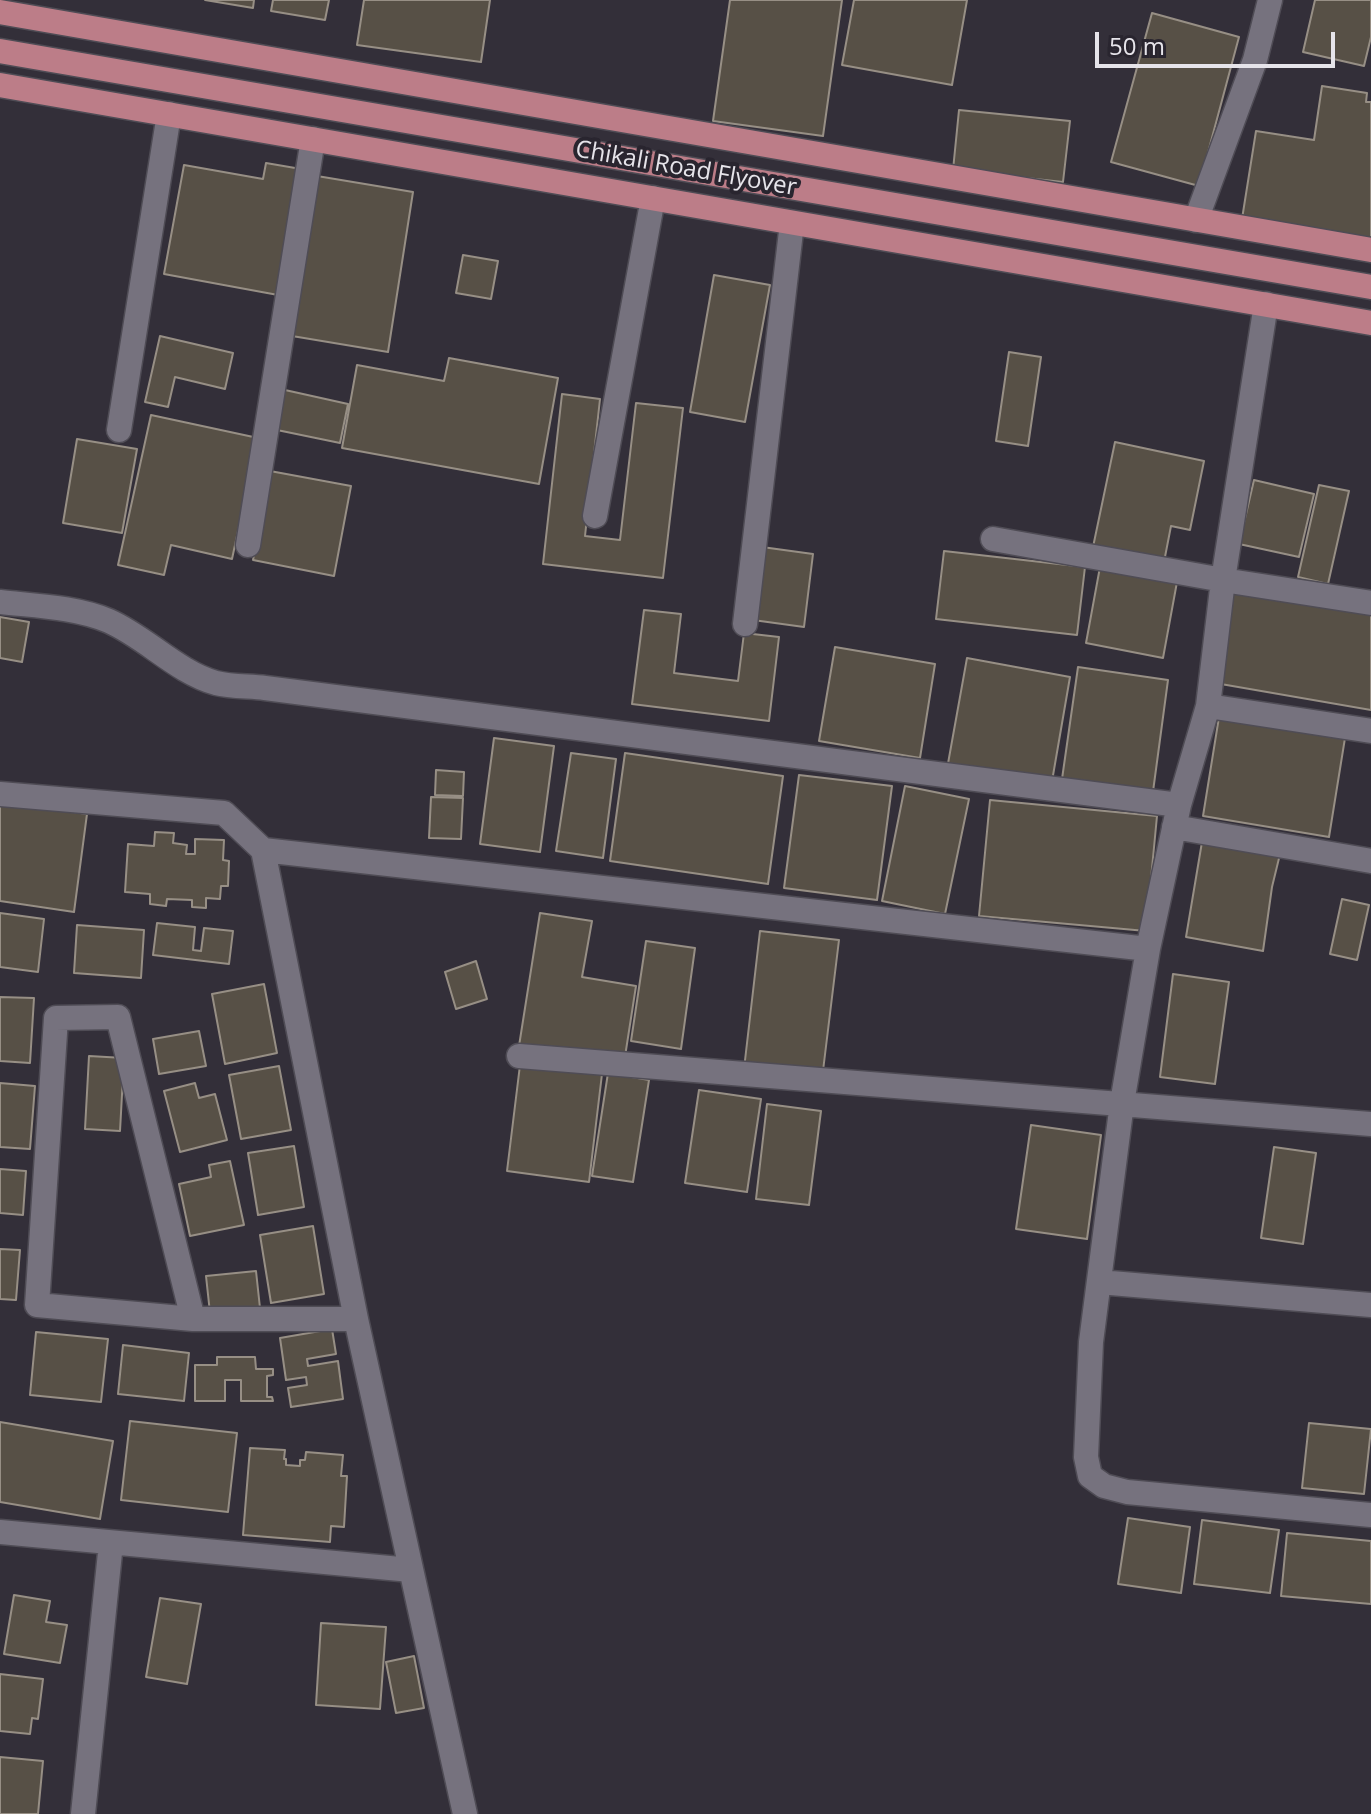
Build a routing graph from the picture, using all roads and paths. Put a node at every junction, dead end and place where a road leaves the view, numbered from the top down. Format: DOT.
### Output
graph roads {
  1 [pos="1270,0"];
  2 [pos="0,12"];
  3 [pos="0,51"];
  4 [pos="0,85"];
  5 [pos="169,114"];
  6 [pos="313,139"];
  7 [pos="653,198"];
  8 [pos="1196,220"];
  9 [pos="792,223"];
  10 [pos="1371,250"];
  11 [pos="1371,287"];
  12 [pos="1266,304"];
  13 [pos="1371,323"];
  14 [pos="119,430"];
  15 [pos="595,516"];
  16 [pos="993,539"];
  17 [pos="248,545"];
  18 [pos="1223,580"];
  19 [pos="0,602"];
  20 [pos="1371,603"];
  21 [pos="745,624"];
  22 [pos="1208,706"];
  23 [pos="1371,731"];
  24 [pos="0,794"];
  25 [pos="1176,816"];
  26 [pos="263,850"];
  27 [pos="1371,861"];
  28 [pos="1148,949"];
  29 [pos="519,1056"];
  30 [pos="1122,1103"];
  31 [pos="1371,1124"];
  32 [pos="1099,1282"];
  33 [pos="1371,1305"];
  34 [pos="193,1319"];
  35 [pos="356,1319"];
  36 [pos="1371,1515"];
  37 [pos="0,1532"];
  38 [pos="111,1543"];
  39 [pos="411,1570"];
  40 [pos="83,1814"];
  41 [pos="465,1814"];
  1 -- 8 [label="street"];
  2 -- 8 [label="main road"];
  3 -- 11 [label="main road, Chikali Road Flyover"];
  4 -- 5 [label="main road"];
  5 -- 6 [label="main road"];
  5 -- 14 [label="street"];
  6 -- 7 [label="main road"];
  6 -- 17 [label="street"];
  7 -- 9 [label="main road"];
  7 -- 15 [label="street"];
  8 -- 10 [label="main road"];
  9 -- 12 [label="main road"];
  9 -- 21 [label="street"];
  12 -- 13 [label="main road"];
  12 -- 18 [label="street"];
  16 -- 18 [label="street"];
  18 -- 20 [label="street"];
  18 -- 22 [label="street"];
  19 -- 25 [label="street"];
  22 -- 23 [label="street"];
  22 -- 25 [label="street"];
  24 -- 26 [label="street"];
  25 -- 27 [label="street"];
  25 -- 28 [label="street"];
  26 -- 28 [label="street"];
  26 -- 35 [label="street"];
  28 -- 30 [label="street"];
  29 -- 30 [label="street"];
  30 -- 31 [label="street"];
  30 -- 32 [label="street"];
  32 -- 33 [label="street"];
  32 -- 36 [label="street"];
  34 -- 34 [label="street"];
  34 -- 35 [label="street"];
  35 -- 39 [label="street"];
  37 -- 38 [label="street"];
  38 -- 39 [label="street"];
  38 -- 40 [label="street"];
  39 -- 41 [label="street"];
}
